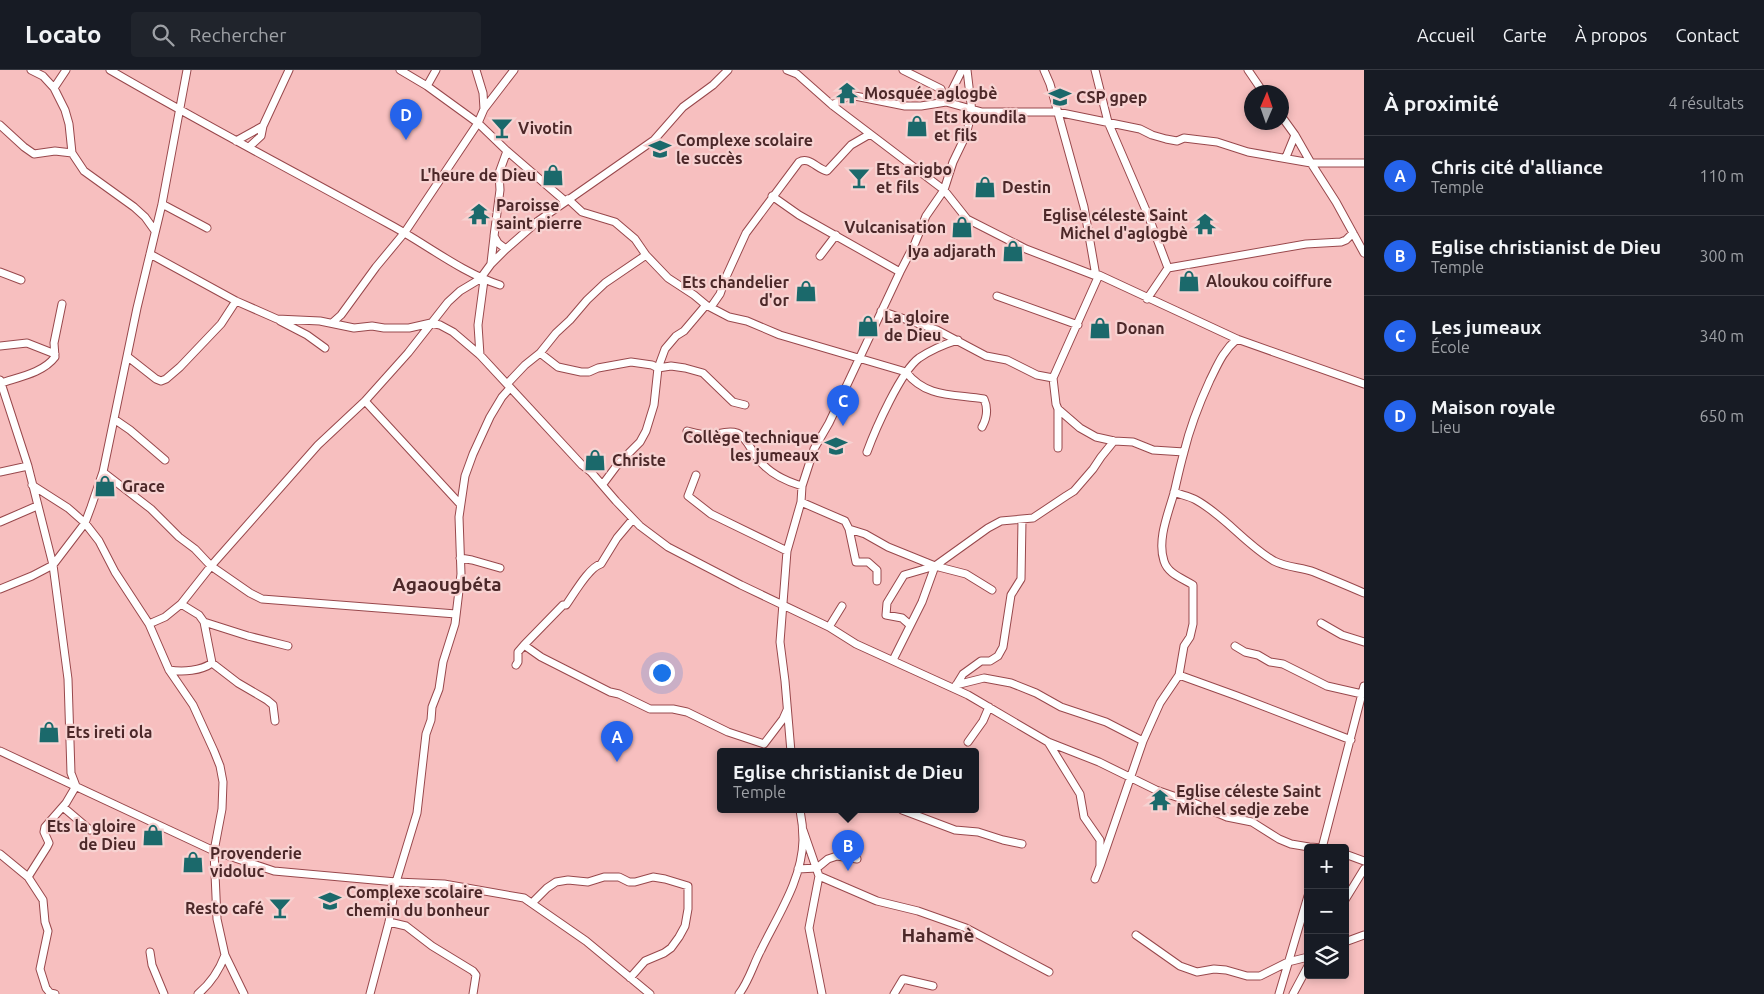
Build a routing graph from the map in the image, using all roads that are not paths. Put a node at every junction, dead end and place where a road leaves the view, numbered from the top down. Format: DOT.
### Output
graph roads {
  1 [pos="31,70"];
  2 [pos="66,70"];
  3 [pos="110,70"];
  4 [pos="187,70"];
  5 [pos="289,70"];
  6 [pos="400,70"];
  7 [pos="436,70"];
  8 [pos="476,70"];
  9 [pos="514,70"];
  10 [pos="728,70"];
  11 [pos="787,70"];
  12 [pos="903,70"];
  13 [pos="962,70"];
  14 [pos="967,70"];
  15 [pos="1044,70"];
  16 [pos="1096,70"];
  17 [pos="1248,70"];
  18 [pos="1258,85"];
  19 [pos="427,86"];
  20 [pos="54,88"];
  21 [pos="946,102"];
  22 [pos="832,105"];
  23 [pos="484,109"];
  24 [pos="179,110"];
  25 [pos="972,112"];
  26 [pos="1057,112"];
  27 [pos="1108,122"];
  28 [pos="478,123"];
  29 [pos="0,126"];
  30 [pos="263,126"];
  31 [pos="1289,127"];
  32 [pos="870,134"];
  33 [pos="1295,135"];
  34 [pos="236,141"];
  35 [pos="249,147"];
  36 [pos="507,151"];
  37 [pos="72,153"];
  38 [pos="1286,158"];
  39 [pos="1311,163"];
  40 [pos="1364,163"];
  41 [pos="944,190"];
  42 [pos="772,196"];
  43 [pos="566,200"];
  44 [pos="162,204"];
  45 [pos="207,228"];
  46 [pos="155,231"];
  47 [pos="405,232"];
  48 [pos="1353,233"];
  49 [pos="836,235"];
  50 [pos="494,236"];
  51 [pos="506,249"];
  52 [pos="1364,253"];
  53 [pos="150,254"];
  54 [pos="646,255"];
  55 [pos="820,256"];
  56 [pos="491,264"];
  57 [pos="1168,268"];
  58 [pos="0,272"];
  59 [pos="900,272"];
  60 [pos="1097,276"];
  61 [pos="482,279"];
  62 [pos="21,280"];
  63 [pos="500,285"];
  64 [pos="997,296"];
  65 [pos="1147,298"];
  66 [pos="236,301"];
  67 [pos="62,304"];
  68 [pos="709,306"];
  69 [pos="881,311"];
  70 [pos="277,319"];
  71 [pos="332,323"];
  72 [pos="431,323"];
  73 [pos="1078,325"];
  74 [pos="1237,339"];
  75 [pos="958,340"];
  76 [pos="0,346"];
  77 [pos="325,348"];
  78 [pos="540,353"];
  79 [pos="55,354"];
  80 [pos="480,355"];
  81 [pos="128,357"];
  82 [pos="859,357"];
  83 [pos="658,368"];
  84 [pos="906,372"];
  85 [pos="1053,378"];
  86 [pos="0,382"];
  87 [pos="1364,384"];
  88 [pos="508,386"];
  89 [pos="365,401"];
  90 [pos="745,405"];
  91 [pos="1058,409"];
  92 [pos="114,419"];
  93 [pos="982,426"];
  94 [pos="687,431"];
  95 [pos="1114,441"];
  96 [pos="1058,448"];
  97 [pos="867,452"];
  98 [pos="1184,452"];
  99 [pos="165,460"];
  100 [pos="28,466"];
  101 [pos="0,472"];
  102 [pos="103,472"];
  103 [pos="696,475"];
  104 [pos="603,484"];
  105 [pos="32,485"];
  106 [pos="802,486"];
  107 [pos="1174,492"];
  108 [pos="801,502"];
  109 [pos="460,504"];
  110 [pos="37,506"];
  111 [pos="91,507"];
  112 [pos="75,514"];
  113 [pos="633,519"];
  114 [pos="1022,520"];
  115 [pos="0,522"];
  116 [pos="84,523"];
  117 [pos="849,529"];
  118 [pos="787,551"];
  119 [pos="460,558"];
  120 [pos="53,565"];
  121 [pos="211,566"];
  122 [pos="935,566"];
  123 [pos="500,568"];
  124 [pos="877,581"];
  125 [pos="0,589"];
  126 [pos="992,590"];
  127 [pos="1364,593"];
  128 [pos="181,604"];
  129 [pos="782,604"];
  130 [pos="842,606"];
  131 [pos="456,614"];
  132 [pos="204,622"];
  133 [pos="1320,623"];
  134 [pos="148,624"];
  135 [pos="910,625"];
  136 [pos="828,627"];
  137 [pos="1364,642"];
  138 [pos="524,645"];
  139 [pos="288,646"];
  140 [pos="1235,646"];
  141 [pos="894,660"];
  142 [pos="212,663"];
  143 [pos="516,666"];
  144 [pos="169,670"];
  145 [pos="1179,675"];
  146 [pos="1364,686"];
  147 [pos="955,687"];
  148 [pos="1362,694"];
  149 [pos="989,707"];
  150 [pos="787,708"];
  151 [pos="275,721"];
  152 [pos="1351,740"];
  153 [pos="1143,741"];
  154 [pos="968,742"];
  155 [pos="1048,742"];
  156 [pos="792,748"];
  157 [pos="0,751"];
  158 [pos="71,772"];
  159 [pos="1130,778"];
  160 [pos="63,780"];
  161 [pos="76,786"];
  162 [pos="63,807"];
  163 [pos="800,813"];
  164 [pos="910,813"];
  165 [pos="90,830"];
  166 [pos="803,830"];
  167 [pos="1022,844"];
  168 [pos="1324,844"];
  169 [pos="1304,846"];
  170 [pos="214,850"];
  171 [pos="0,854"];
  172 [pos="1349,855"];
  173 [pos="857,859"];
  174 [pos="1364,861"];
  175 [pos="1100,866"];
  176 [pos="817,868"];
  177 [pos="798,869"];
  178 [pos="1364,869"];
  179 [pos="819,876"];
  180 [pos="28,877"];
  181 [pos="1095,879"];
  182 [pos="396,882"];
  183 [pos="1349,893"];
  184 [pos="533,902"];
  185 [pos="1304,909"];
  186 [pos="389,922"];
  187 [pos="1136,935"];
  188 [pos="1364,935"];
  189 [pos="1349,941"];
  190 [pos="150,952"];
  191 [pos="224,955"];
  192 [pos="1304,958"];
  193 [pos="1288,962"];
  194 [pos="1049,972"];
  195 [pos="1304,973"];
  196 [pos="630,978"];
  197 [pos="924,984"];
  198 [pos="933,986"];
  199 [pos="640,990"];
  200 [pos="243,993"];
  201 [pos="55,994"];
  202 [pos="164,994"];
  203 [pos="198,994"];
  204 [pos="370,994"];
  205 [pos="473,994"];
  206 [pos="650,994"];
  207 [pos="739,994"];
  208 [pos="822,994"];
  209 [pos="894,994"];
  210 [pos="928,994"];
  211 [pos="1279,994"];
  212 [pos="1293,994"];
  1 -- 20 [label="street"];
  2 -- 20 [label="street"];
  3 -- 24 [label="street"];
  4 -- 24 [label="street"];
  5 -- 30 [label="street"];
  6 -- 19 [label="street"];
  7 -- 19 [label="street"];
  8 -- 23 [label="street"];
  9 -- 23 [label="street"];
  10 -- 43 [label="street"];
  11 -- 22 [label="street"];
  12 -- 21 [label="street"];
  13 -- 21 [label="street"];
  14 -- 25 [label="street"];
  15 -- 26 [label="street"];
  16 -- 27 [label="street"];
  17 -- 18 [label="street"];
  19 -- 28 [label="street"];
  20 -- 37 [label="street"];
  21 -- 22 [label="street"];
  21 -- 25 [label="street"];
  22 -- 32 [label="street"];
  23 -- 28 [label="street"];
  24 -- 34 [label="street"];
  24 -- 44 [label="street"];
  25 -- 26 [label="street"];
  25 -- 41 [label="street"];
  26 -- 27 [label="street"];
  26 -- 60 [label="street"];
  27 -- 38 [label="street"];
  27 -- 57 [label="street"];
  28 -- 36 [label="street"];
  28 -- 47 [label="street"];
  29 -- 37 [label="street"];
  30 -- 34 [label="street"];
  30 -- 35 [label="street"];
  31 -- 33 [label="street"];
  32 -- 41 [label="street"];
  32 -- 42 [label="street"];
  33 -- 38 [label="street"];
  33 -- 39 [label="street"];
  34 -- 35 [label="street"];
  35 -- 47 [label="street"];
  36 -- 43 [label="street"];
  36 -- 50 [label="street"];
  37 -- 46 [label="street"];
  38 -- 39 [label="street"];
  39 -- 40 [label="street"];
  39 -- 48 [label="street"];
  41 -- 59 [label="street"];
  41 -- 60 [label="street"];
  42 -- 49 [label="street"];
  42 -- 68 [label="street"];
  43 -- 51 [label="street"];
  43 -- 54 [label="street"];
  44 -- 45 [label="street"];
  44 -- 46 [label="street"];
  46 -- 53 [label="street"];
  47 -- 61 [label="street"];
  47 -- 71 [label="street"];
  48 -- 52 [label="street"];
  48 -- 57 [label="street"];
  49 -- 55 [label="street"];
  49 -- 59 [label="street"];
  50 -- 51 [label="street"];
  50 -- 56 [label="street"];
  51 -- 56 [label="street"];
  53 -- 66 [label="street"];
  53 -- 81 [label="street"];
  54 -- 68 [label="street"];
  54 -- 78 [label="street"];
  56 -- 61 [label="street"];
  57 -- 65 [label="street"];
  58 -- 62 [label="street"];
  59 -- 69 [label="street"];
  60 -- 65 [label="street"];
  60 -- 73 [label="street"];
  61 -- 63 [label="street"];
  61 -- 72 [label="street"];
  61 -- 80 [label="street"];
  64 -- 73 [label="street"];
  65 -- 74 [label="street"];
  66 -- 70 [label="street"];
  66 -- 81 [label="street"];
  67 -- 79 [label="street"];
  68 -- 82 [label="street"];
  68 -- 83 [label="street"];
  69 -- 75 [label="street"];
  69 -- 82 [label="street"];
  70 -- 71 [label="street"];
  70 -- 77 [label="street"];
  71 -- 72 [label="street"];
  72 -- 80 [label="street"];
  72 -- 89 [label="street"];
  73 -- 85 [label="street"];
  74 -- 87 [label="street"];
  74 -- 98 [label="street"];
  75 -- 84 [label="street"];
  75 -- 85 [label="street"];
  76 -- 79 [label="street"];
  78 -- 83 [label="street"];
  78 -- 88 [label="street"];
  79 -- 86 [label="street"];
  80 -- 88 [label="street"];
  81 -- 92 [label="street"];
  82 -- 84 [label="street"];
  82 -- 106 [label="street"];
  83 -- 90 [label="street"];
  83 -- 104 [label="street"];
  84 -- 93 [label="street"];
  84 -- 97 [label="street"];
  85 -- 91 [label="street"];
  86 -- 100 [label="street"];
  88 -- 104 [label="street"];
  88 -- 109 [label="street"];
  89 -- 109 [label="street"];
  89 -- 121 [label="street"];
  91 -- 95 [label="street"];
  91 -- 96 [label="street"];
  92 -- 99 [label="street"];
  92 -- 102 [label="street"];
  94 -- 106 [label="street"];
  95 -- 98 [label="street"];
  95 -- 114 [label="street"];
  98 -- 107 [label="street"];
  100 -- 101 [label="street"];
  100 -- 105 [label="street"];
  102 -- 111 [label="street"];
  102 -- 121 [label="street"];
  103 -- 118 [label="street"];
  104 -- 113 [label="street"];
  105 -- 110 [label="street"];
  105 -- 112 [label="street"];
  106 -- 108 [label="street"];
  107 -- 127 [label="street"];
  107 -- 145 [label="street"];
  108 -- 117 [label="street"];
  108 -- 118 [label="street"];
  109 -- 119 [label="street"];
  110 -- 115 [label="street"];
  110 -- 120 [label="street"];
  111 -- 112 [label="street"];
  111 -- 116 [label="street"];
  112 -- 116 [label="street"];
  113 -- 129 [label="street"];
  113 -- 138 [label="street"];
  114 -- 122 [label="street"];
  114 -- 147 [label="street"];
  116 -- 120 [label="street"];
  116 -- 134 [label="street"];
  117 -- 122 [label="street"];
  117 -- 124 [label="street"];
  118 -- 129 [label="street"];
  119 -- 123 [label="street"];
  119 -- 131 [label="street"];
  120 -- 125 [label="street"];
  120 -- 158 [label="street"];
  121 -- 128 [label="street"];
  121 -- 131 [label="street"];
  122 -- 126 [label="street"];
  122 -- 135 [label="street"];
  122 -- 135 [label="street"];
  128 -- 132 [label="street"];
  128 -- 134 [label="street"];
  129 -- 136 [label="street"];
  129 -- 150 [label="street"];
  130 -- 136 [label="street"];
  131 -- 182 [label="street"];
  132 -- 139 [label="street"];
  132 -- 142 [label="street"];
  133 -- 137 [label="street"];
  134 -- 144 [label="street"];
  135 -- 141 [label="street"];
  136 -- 141 [label="street"];
  138 -- 143 [label="street"];
  138 -- 150 [label="street"];
  140 -- 148 [label="street"];
  141 -- 147 [label="street"];
  142 -- 144 [label="street"];
  142 -- 151 [label="street"];
  144 -- 170 [label="street"];
  145 -- 152 [label="street"];
  145 -- 153 [label="street"];
  146 -- 148 [label="street"];
  147 -- 149 [label="street"];
  147 -- 153 [label="street"];
  148 -- 152 [label="street"];
  149 -- 154 [label="street"];
  149 -- 155 [label="street"];
  150 -- 156 [label="street"];
  152 -- 168 [label="street"];
  153 -- 159 [label="street"];
  155 -- 159 [label="street"];
  155 -- 175 [label="street"];
  157 -- 160 [label="street"];
  158 -- 160 [label="street"];
  158 -- 161 [label="street"];
  159 -- 169 [label="street"];
  159 -- 175 [label="street"];
  160 -- 161 [label="street"];
  161 -- 162 [label="street"];
  161 -- 170 [label="street"];
  162 -- 165 [label="street"];
  162 -- 180 [label="street"];
  163 -- 166 [label="street"];
  164 -- 167 [label="street"];
  166 -- 176 [label="street"];
  166 -- 177 [label="street"];
  170 -- 182 [label="street"];
  170 -- 191 [label="street"];
  171 -- 180 [label="street"];
  172 -- 174 [label="street"];
  173 -- 176 [label="street"];
  175 -- 181 [label="street"];
  176 -- 177 [label="street"];
  176 -- 179 [label="street"];
  177 -- 207 [label="street"];
  178 -- 183 [label="street"];
  179 -- 194 [label="street"];
  179 -- 208 [label="street"];
  180 -- 201 [label="street"];
  182 -- 184 [label="street"];
  182 -- 186 [label="street"];
  184 -- 196 [label="street"];
  184 -- 196 [label="street"];
  185 -- 193 [label="street"];
  186 -- 204 [label="street"];
  186 -- 205 [label="street"];
  187 -- 193 [label="street"];
  188 -- 189 [label="street"];
  190 -- 202 [label="street"];
  191 -- 200 [label="street"];
  191 -- 203 [label="street"];
  192 -- 193 [label="street"];
  193 -- 211 [label="street"];
  195 -- 212 [label="street"];
  196 -- 199 [label="street"];
  197 -- 198 [label="street"];
  197 -- 209 [label="street"];
  197 -- 210 [label="street"];
  199 -- 206 [label="street"];
}
